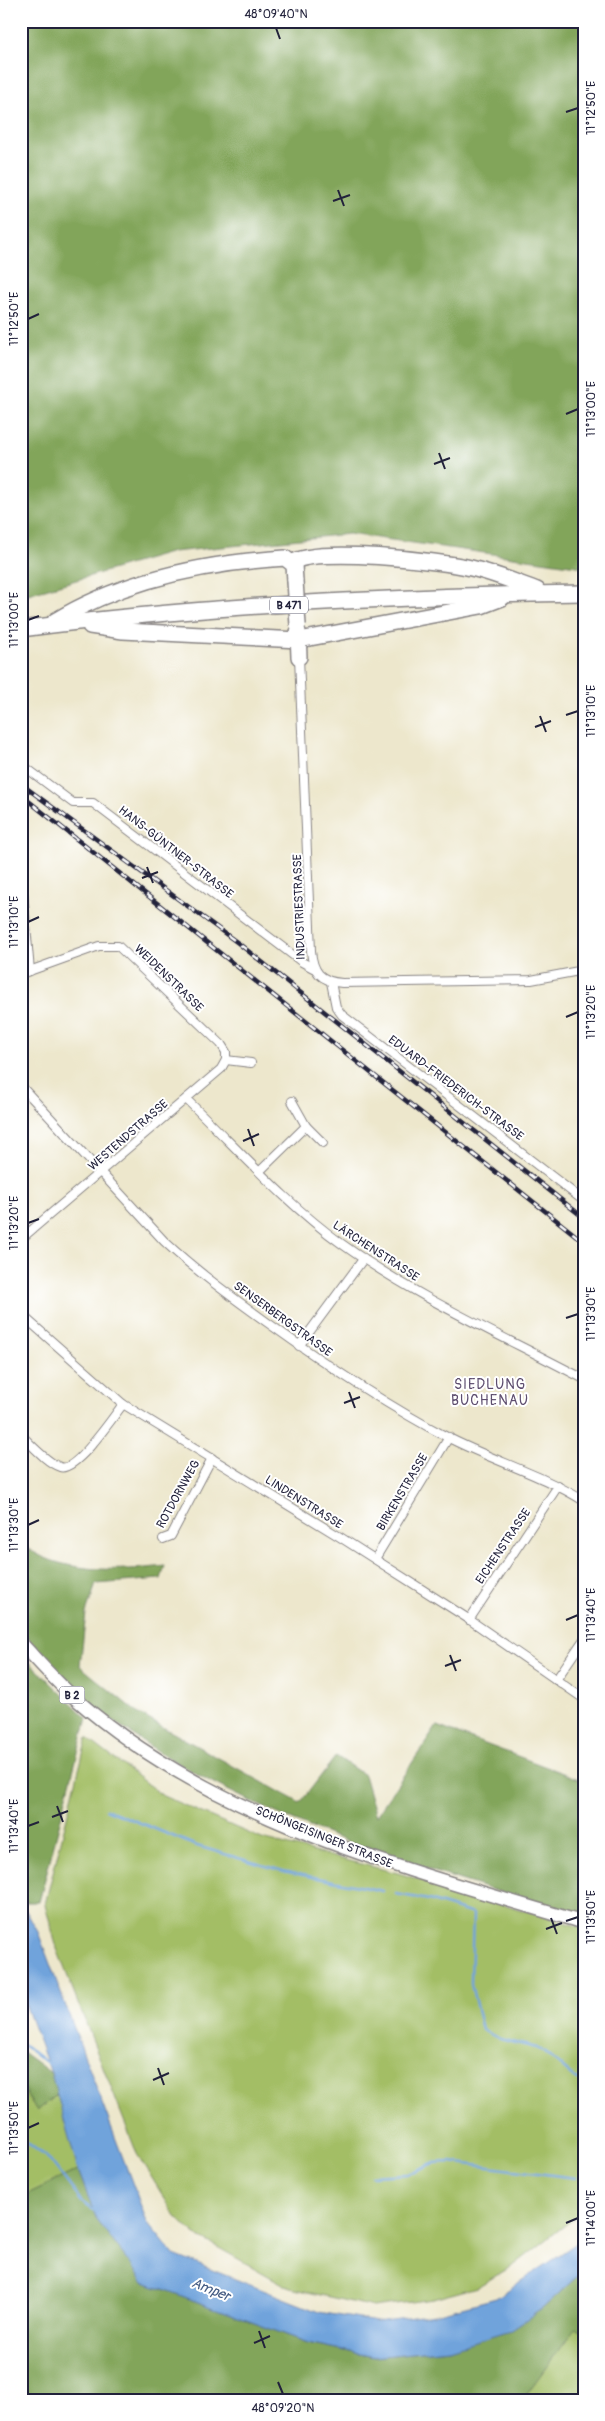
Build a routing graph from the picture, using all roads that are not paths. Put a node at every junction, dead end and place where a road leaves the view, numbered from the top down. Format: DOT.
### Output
graph roads {
  1 [pos="292,563"];
  2 [pos="584,592"];
  3 [pos="544,593"];
  4 [pos="513,594"];
  5 [pos="66,623"];
  6 [pos="50,625"];
  7 [pos="21,628"];
  8 [pos="298,633"];
  9 [pos="299,657"];
  10 [pos="21,764"];
  11 [pos="21,869"];
  12 [pos="313,968"];
  13 [pos="584,970"];
  14 [pos="30,971"];
  15 [pos="21,974"];
  16 [pos="331,982"];
  17 [pos="226,1060"];
  18 [pos="251,1063"];
  19 [pos="21,1086"];
  20 [pos="186,1099"];
  21 [pos="292,1101"];
  22 [pos="306,1126"];
  23 [pos="323,1144"];
  24 [pos="260,1171"];
  25 [pos="100,1173"];
  26 [pos="584,1201"];
  27 [pos="21,1239"];
  28 [pos="364,1258"];
  29 [pos="21,1314"];
  30 [pos="299,1346"];
  31 [pos="584,1379"];
  32 [pos="123,1404"];
  33 [pos="21,1435"];
  34 [pos="448,1438"];
  35 [pos="212,1458"];
  36 [pos="558,1486"];
  37 [pos="584,1501"];
  38 [pos="163,1539"];
  39 [pos="375,1559"];
  40 [pos="469,1620"];
  41 [pos="584,1639"];
  42 [pos="21,1643"];
  43 [pos="556,1680"];
  44 [pos="584,1699"];
  45 [pos="584,1923"];
  1 -- 3 [label="highway"];
  1 -- 6 [label="highway"];
  1 -- 8 [label="highway, bridge"];
  2 -- 3 [label="highway, B 471"];
  3 -- 4 [label="highway, B 471"];
  4 -- 5 [label="highway, B 471"];
  4 -- 8 [label="highway"];
  5 -- 6 [label="highway, B 471"];
  5 -- 8 [label="highway"];
  6 -- 7 [label="highway, B 471"];
  8 -- 9 [label="highway"];
  9 -- 12 [label="street, INDUSTRIESTRASSE"];
  10 -- 12 [label="street, HANS-GÜNTNER-STRASSE"];
  11 -- 14 [label="street"];
  12 -- 16 [label="street, INDUSTRIESTRASSE"];
  13 -- 16 [label="street"];
  14 -- 15 [label="street, WEIDENSTRASSE"];
  14 -- 17 [label="street, WEIDENSTRASSE"];
  16 -- 26 [label="street, EDUARD-FRIEDERICH-STRASSE"];
  17 -- 18 [label="street"];
  17 -- 20 [label="street, WESTENDSTRASSE"];
  19 -- 25 [label="street, SENSERBERGSTRASSE"];
  20 -- 24 [label="street, LÄRCHENSTRASSE"];
  20 -- 25 [label="street, WESTENDSTRASSE"];
  21 -- 22 [label="street"];
  22 -- 23 [label="street"];
  22 -- 24 [label="street"];
  24 -- 28 [label="street, LÄRCHENSTRASSE"];
  25 -- 27 [label="street, WESTENDSTRASSE"];
  25 -- 30 [label="street, SENSERBERGSTRASSE"];
  28 -- 30 [label="street"];
  28 -- 31 [label="street, LÄRCHENSTRASSE"];
  29 -- 32 [label="street, LINDENSTRASSE"];
  30 -- 34 [label="street, SENSERBERGSTRASSE"];
  32 -- 33 [label="street"];
  32 -- 35 [label="street, LINDENSTRASSE"];
  34 -- 36 [label="street, SENSERBERGSTRASSE"];
  34 -- 39 [label="street, BIRKENSTRASSE"];
  35 -- 38 [label="street, ROTDORNWEG"];
  35 -- 39 [label="street, LINDENSTRASSE"];
  36 -- 37 [label="street, SENSERBERGSTRASSE"];
  36 -- 40 [label="street, EICHENSTRASSE"];
  39 -- 40 [label="street, LINDENSTRASSE"];
  40 -- 43 [label="street, LINDENSTRASSE"];
  41 -- 43 [label="street"];
  42 -- 45 [label="main road, SCHÖNGEISINGER STRASSE / B 2"];
  43 -- 44 [label="street, LINDENSTRASSE"];
}
